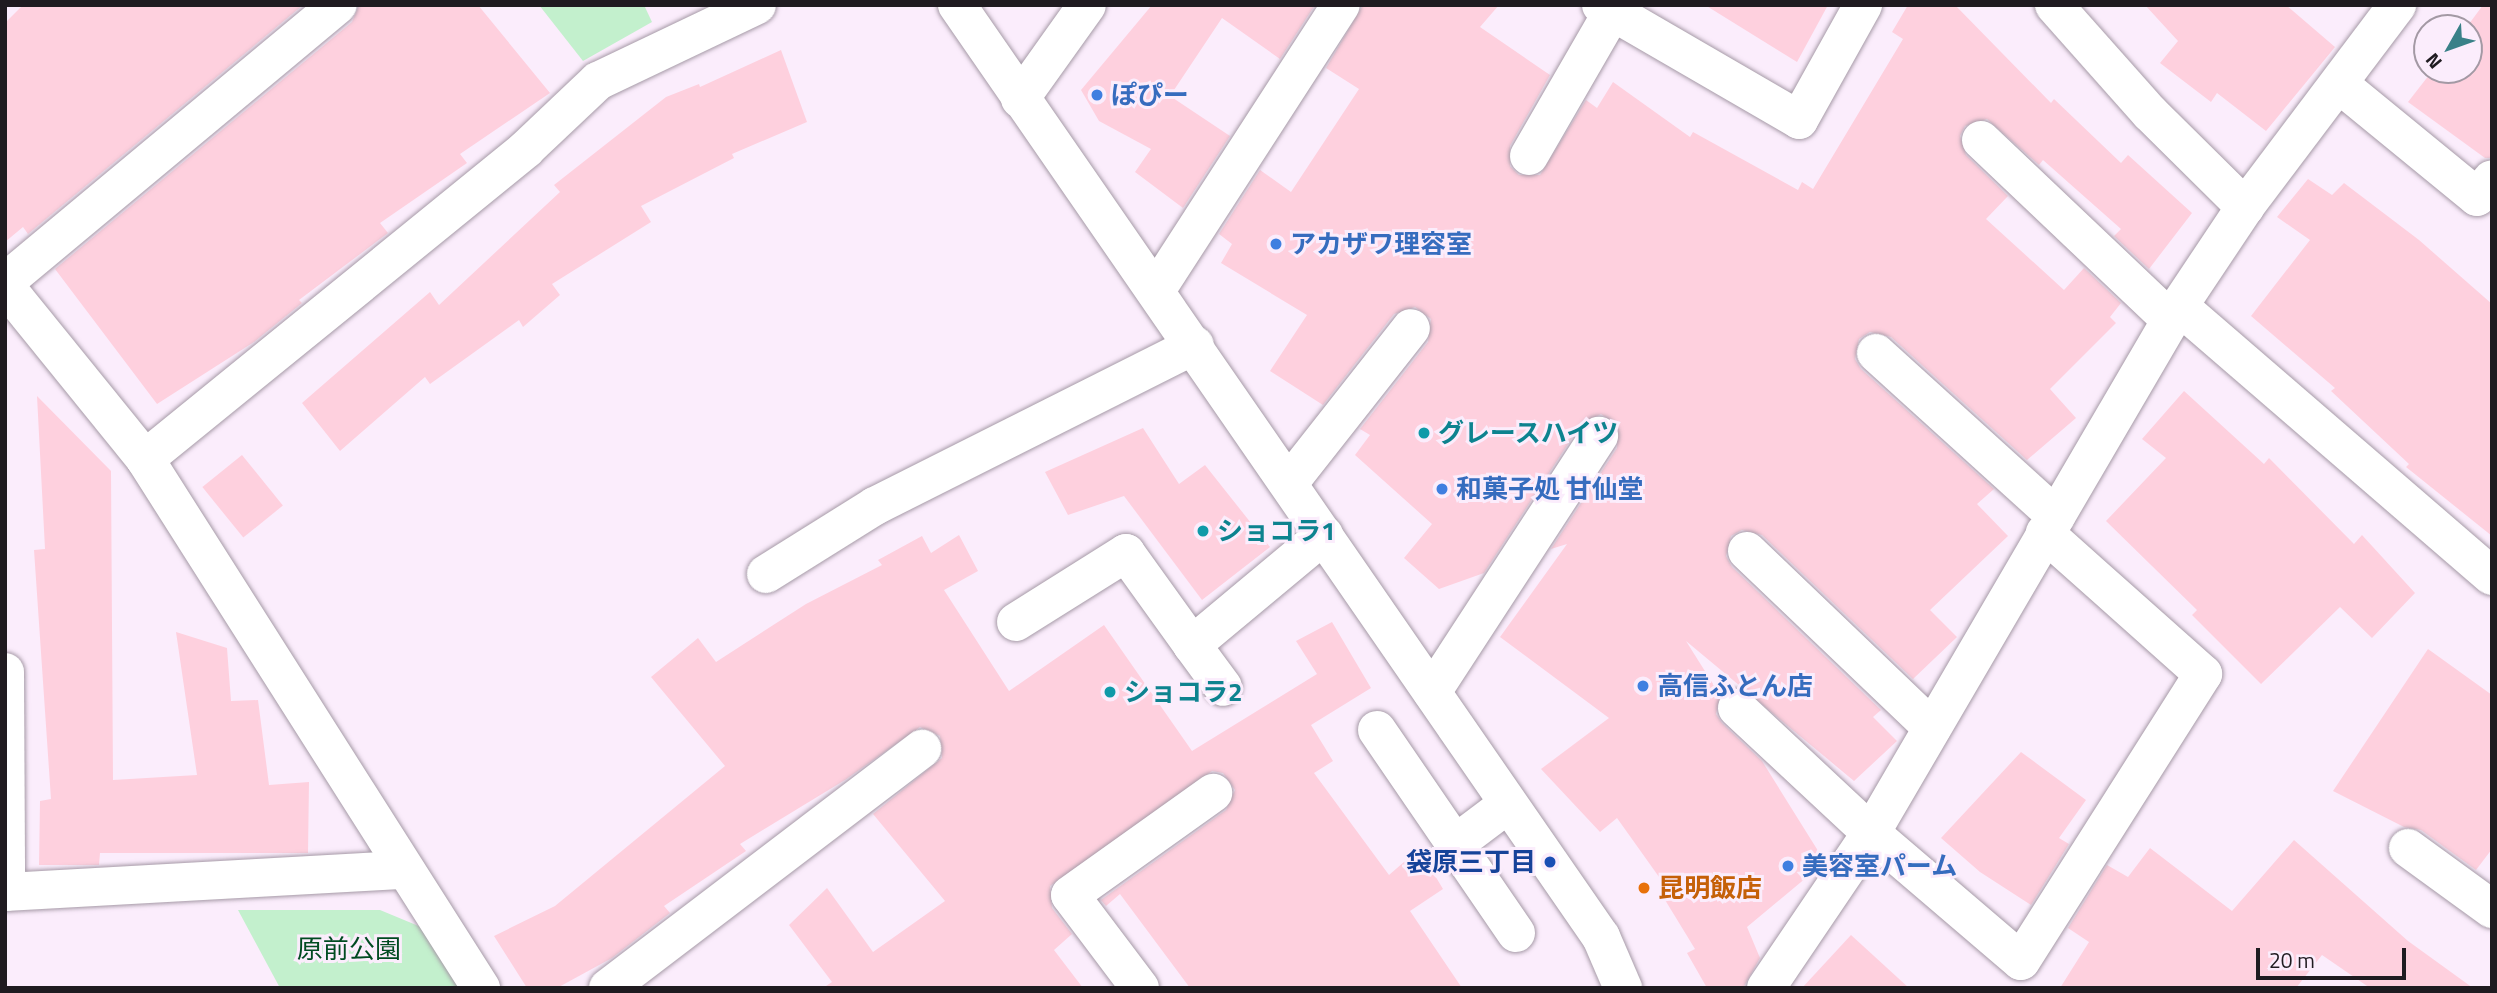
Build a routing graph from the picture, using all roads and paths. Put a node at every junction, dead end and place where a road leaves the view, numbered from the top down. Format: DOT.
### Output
graph roads {
  1 [pos="338,5"];
  2 [pos="757,5"];
  3 [pos="957,5"];
  4 [pos="1087,5"];
  5 [pos="1342,5"];
  6 [pos="1863,5"];
  7 [pos="2053,5"];
  8 [pos="2397,5"];
  9 [pos="1606,9"];
  10 [pos="2339,84"];
  11 [pos="1020,99"];
  12 [pos="1980,140"];
  13 [pos="1529,156"];
  14 [pos="2492,179"];
  15 [pos="2245,207"];
  16 [pos="5,284"];
  17 [pos="1157,289"];
  18 [pos="2175,313"];
  19 [pos="1411,328"];
  20 [pos="1195,345"];
  21 [pos="1876,353"];
  22 [pos="1599,436"];
  23 [pos="145,458"];
  24 [pos="1289,483"];
  25 [pos="2050,525"];
  26 [pos="1324,535"];
  27 [pos="1747,551"];
  28 [pos="766,574"];
  29 [pos="2492,576"];
  30 [pos="1016,622"];
  31 [pos="1192,645"];
  32 [pos="5,673"];
  33 [pos="1223,687"];
  34 [pos="1432,692"];
  35 [pos="1737,708"];
  36 [pos="1932,728"];
  37 [pos="1377,730"];
  38 [pos="922,749"];
  39 [pos="1213,793"];
  40 [pos="1508,804"];
  41 [pos="1871,832"];
  42 [pos="1455,844"];
  43 [pos="2408,848"];
  44 [pos="403,870"];
  45 [pos="6,892"];
  46 [pos="2492,909"];
  47 [pos="1516,933"];
  48 [pos="1774,985"];
  49 [pos="481,988"];
  50 [pos="608,988"];
  51 [pos="1140,988"];
  52 [pos="1623,988"];
  1 -- 16 [label="street"];
  2 -- 23 [label="street"];
  3 -- 11 [label="street"];
  4 -- 11 [label="street"];
  5 -- 17 [label="street"];
  6 -- 9 [label="street"];
  7 -- 15 [label="street"];
  8 -- 10 [label="street"];
  9 -- 13 [label="street"];
  10 -- 14 [label="street"];
  10 -- 15 [label="street"];
  11 -- 17 [label="street"];
  12 -- 18 [label="street"];
  15 -- 18 [label="street"];
  16 -- 23 [label="street"];
  17 -- 20 [label="street"];
  18 -- 25 [label="street"];
  18 -- 29 [label="street"];
  19 -- 24 [label="street"];
  20 -- 24 [label="street"];
  20 -- 28 [label="street"];
  21 -- 25 [label="street"];
  22 -- 34 [label="street"];
  23 -- 44 [label="street"];
  24 -- 26 [label="street"];
  25 -- 36 [label="street"];
  25 -- 41 [label="street"];
  26 -- 31 [label="street"];
  26 -- 34 [label="street"];
  27 -- 36 [label="street"];
  30 -- 31 [label="street"];
  31 -- 33 [label="street"];
  32 -- 45 [label="street"];
  34 -- 40 [label="street"];
  35 -- 41 [label="street"];
  36 -- 41 [label="street"];
  37 -- 42 [label="street"];
  38 -- 50 [label="street"];
  39 -- 51 [label="street"];
  40 -- 42 [label="street"];
  40 -- 52 [label="street"];
  41 -- 48 [label="street"];
  42 -- 47 [label="street"];
  43 -- 46 [label="street"];
  44 -- 45 [label="street"];
  44 -- 49 [label="street"];
}
